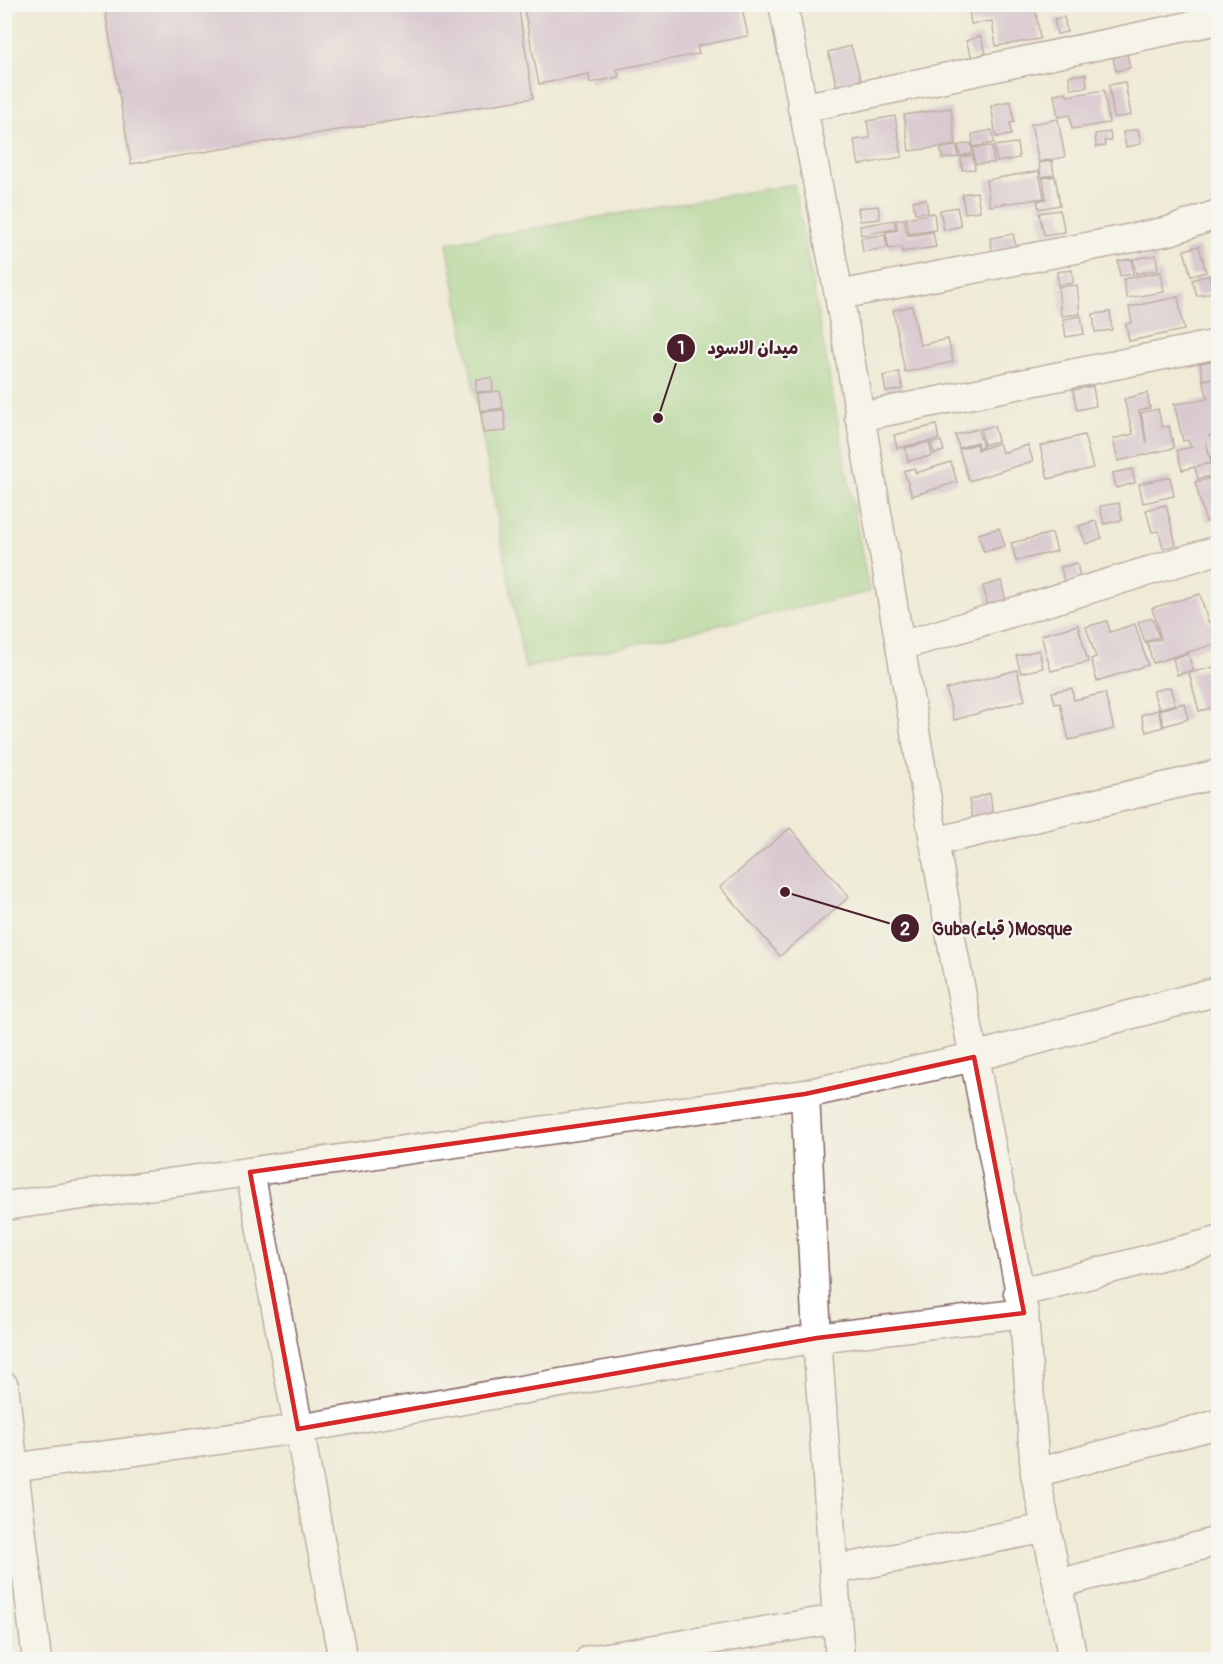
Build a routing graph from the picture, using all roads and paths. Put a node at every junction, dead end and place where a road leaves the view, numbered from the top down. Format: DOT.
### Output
graph roads {
  1 [pos="783,4"];
  2 [pos="1218,17"];
  3 [pos="802,108"];
  4 [pos="1218,214"];
  5 [pos="839,296"];
  6 [pos="1218,344"];
  7 [pos="859,417"];
  8 [pos="1218,550"];
  9 [pos="901,646"];
  10 [pos="1218,774"];
  11 [pos="934,842"];
  12 [pos="1218,992"];
  13 [pos="974,1057"];
  14 [pos="805,1094"];
  15 [pos="250,1172"];
  16 [pos="4,1206"];
  17 [pos="1218,1241"];
  18 [pos="1021,1303"];
  19 [pos="817,1338"];
  20 [pos="4,1386"];
  21 [pos="1218,1424"];
  22 [pos="298,1429"];
  23 [pos="10,1469"];
  24 [pos="1035,1473"];
  25 [pos="1047,1528"];
  26 [pos="1218,1541"];
  27 [pos="834,1570"];
  28 [pos="1058,1584"];
  29 [pos="837,1619"];
  30 [pos="37,1659"];
  31 [pos="343,1659"];
  32 [pos="589,1659"];
  33 [pos="840,1659"];
  34 [pos="1073,1659"];
  1 -- 3 [label="street"];
  2 -- 3 [label="street"];
  3 -- 5 [label="street"];
  4 -- 5 [label="street"];
  5 -- 7 [label="street"];
  6 -- 7 [label="street"];
  7 -- 9 [label="street"];
  8 -- 9 [label="street"];
  9 -- 11 [label="street"];
  10 -- 11 [label="street"];
  11 -- 13 [label="street"];
  12 -- 13 [label="street"];
  13 -- 14 [label="street"];
  13 -- 18 [label="street"];
  14 -- 15 [label="street"];
  14 -- 19 [label="street"];
  15 -- 16 [label="street"];
  15 -- 22 [label="street"];
  17 -- 18 [label="street"];
  18 -- 19 [label="street"];
  18 -- 24 [label="street"];
  19 -- 22 [label="street"];
  19 -- 27 [label="street"];
  20 -- 23 [label="street"];
  21 -- 24 [label="street"];
  22 -- 23 [label="street"];
  22 -- 31 [label="street"];
  23 -- 30 [label="street"];
  24 -- 25 [label="street"];
  25 -- 27 [label="street"];
  25 -- 28 [label="street"];
  26 -- 28 [label="street"];
  27 -- 29 [label="street"];
  28 -- 34 [label="street"];
  29 -- 32 [label="street"];
  29 -- 33 [label="street"];
}
